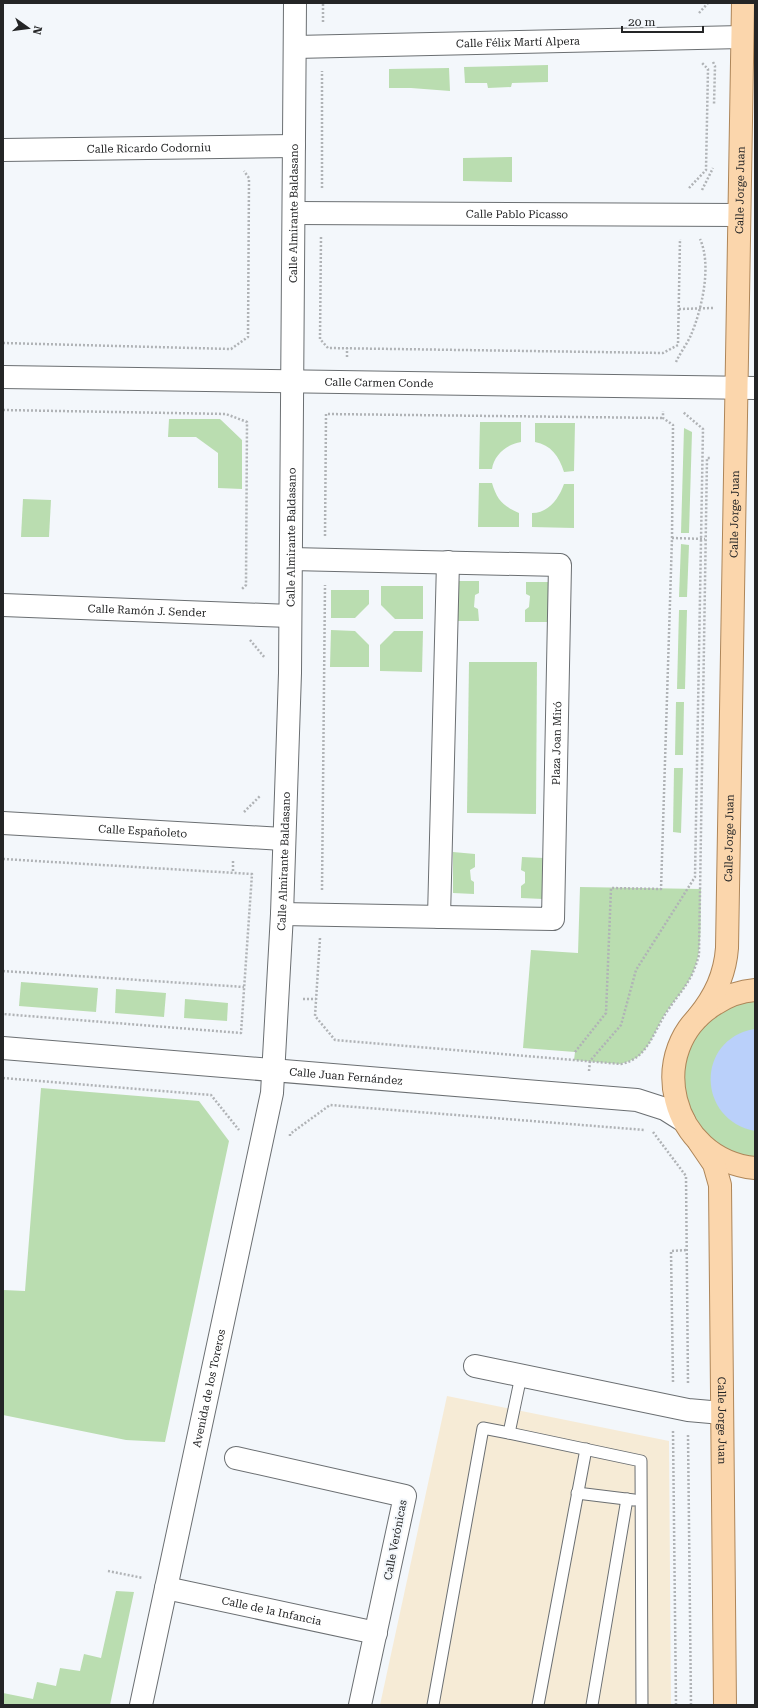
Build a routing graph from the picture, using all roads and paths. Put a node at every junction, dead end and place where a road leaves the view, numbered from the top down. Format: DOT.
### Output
graph roads {
  1 [pos="295,3"];
  2 [pos="323,3"];
  3 [pos="742,3"];
  4 [pos="742,37"];
  5 [pos="322,46"];
  6 [pos="295,47"];
  7 [pos="708,69"];
  8 [pos="294,146"];
  9 [pos="3,150"];
  10 [pos="249,178"];
  11 [pos="691,188"];
  12 [pos="294,213"];
  13 [pos="321,213"];
  14 [pos="680,215"];
  15 [pos="739,215"];
  16 [pos="3,343"];
  17 [pos="3,377"];
  18 [pos="292,381"];
  19 [pos="676,387"];
  20 [pos="746,388"];
  21 [pos="3,410"];
  22 [pos="663,418"];
  23 [pos="673,425"];
  24 [pos="707,458"];
  25 [pos="672,538"];
  26 [pos="700,539"];
  27 [pos="705,539"];
  28 [pos="291,559"];
  29 [pos="325,559"];
  30 [pos="448,562"];
  31 [pos="246,585"];
  32 [pos="3,605"];
  33 [pos="290,616"];
  34 [pos="248,638"];
  35 [pos="269,662"];
  36 [pos="3,823"];
  37 [pos="283,839"];
  38 [pos="3,859"];
  39 [pos="282,914"];
  40 [pos="322,914"];
  41 [pos="439,917"];
  42 [pos="3,972"];
  43 [pos="244,987"];
  44 [pos="755,990"];
  45 [pos="3,1014"];
  46 [pos="698,1018"];
  47 [pos="3,1048"];
  48 [pos="575,1052"];
  49 [pos="590,1061"];
  50 [pos="274,1070"];
  51 [pos="3,1078"];
  52 [pos="588,1096"];
  53 [pos="684,1122"];
  54 [pos="238,1130"];
  55 [pos="289,1141"];
  56 [pos="699,1142"];
  57 [pos="755,1168"];
  58 [pos="686,1250"];
  59 [pos="475,1366"];
  60 [pos="521,1376"];
  61 [pos="681,1408"];
  62 [pos="722,1413"];
  63 [pos="509,1433"];
  64 [pos="586,1449"];
  65 [pos="236,1458"];
  66 [pos="577,1493"];
  67 [pos="627,1499"];
  68 [pos="641,1500"];
  69 [pos="166,1588"];
  70 [pos="376,1633"];
  71 [pos="141,1705"];
  72 [pos="360,1705"];
  73 [pos="433,1705"];
  74 [pos="538,1705"];
  75 [pos="592,1705"];
  76 [pos="642,1705"];
  77 [pos="676,1705"];
  78 [pos="691,1705"];
  79 [pos="725,1705"];
  1 -- 6 [label="street, Calle Almirante Baldasano"];
  2 -- 5 [label="path"];
  3 -- 4 [label="main road, Calle Jorge Juan"];
  4 -- 5 [label="street, Calle Félix Martí Alpera"];
  4 -- 15 [label="main road, Calle Jorge Juan"];
  5 -- 6 [label="street, Calle Félix Martí Alpera"];
  5 -- 13 [label="path"];
  6 -- 8 [label="street, Calle Almirante Baldasano"];
  7 -- 11 [label="path"];
  8 -- 9 [label="street, Calle Ricardo Codorniu"];
  8 -- 12 [label="street, Calle Almirante Baldasano"];
  10 -- 16 [label="path"];
  12 -- 13 [label="street, Calle Pablo Picasso"];
  12 -- 18 [label="street, Calle Almirante Baldasano"];
  13 -- 14 [label="street, Calle Pablo Picasso"];
  13 -- 14 [label="path"];
  14 -- 15 [label="street, Calle Pablo Picasso"];
  15 -- 20 [label="main road, Calle Jorge Juan"];
  17 -- 18 [label="street, Calle Carmen Conde"];
  18 -- 19 [label="street, Calle Carmen Conde"];
  18 -- 28 [label="street, Calle Almirante Baldasano"];
  19 -- 20 [label="street, Calle Carmen Conde"];
  19 -- 26 [label="path"];
  20 -- 46 [label="main road, Calle Jorge Juan"];
  21 -- 31 [label="path"];
  22 -- 29 [label="path"];
  23 -- 25 [label="path"];
  24 -- 27 [label="path"];
  25 -- 26 [label="path"];
  25 -- 48 [label="path"];
  26 -- 27 [label="path"];
  26 -- 49 [label="path"];
  27 -- 49 [label="path"];
  28 -- 29 [label="street, Plaza Joan Miró"];
  28 -- 33 [label="street, Calle Almirante Baldasano"];
  29 -- 30 [label="street, Plaza Joan Miró"];
  29 -- 40 [label="path"];
  30 -- 41 [label="street"];
  30 -- 41 [label="street, Plaza Joan Miró"];
  32 -- 33 [label="street, Calle Ramón J. Sender"];
  33 -- 37 [label="street, Calle Almirante Baldasano"];
  34 -- 35 [label="path"];
  36 -- 37 [label="street, Calle Españoleto"];
  37 -- 39 [label="street, Calle Almirante Baldasano"];
  38 -- 43 [label="path"];
  39 -- 40 [label="street, Plaza Joan Miró"];
  39 -- 50 [label="street, Calle Almirante Baldasano"];
  40 -- 41 [label="street, Plaza Joan Miró"];
  40 -- 49 [label="path"];
  42 -- 43 [label="path"];
  43 -- 45 [label="path"];
  44 -- 46 [label="main road"];
  46 -- 53 [label="main road"];
  47 -- 50 [label="street, Calle Juan Fernández"];
  49 -- 52 [label="path"];
  50 -- 52 [label="street, Calle Juan Fernández"];
  50 -- 69 [label="street, Avenida de los Toreros"];
  51 -- 54 [label="path"];
  52 -- 53 [label="street, Calle Juan Fernández"];
  53 -- 56 [label="main road"];
  55 -- 58 [label="path"];
  56 -- 57 [label="main road"];
  56 -- 62 [label="main road, Calle Jorge Juan"];
  58 -- 61 [label="path"];
  58 -- 61 [label="path"];
  59 -- 60 [label="street"];
  60 -- 61 [label="street"];
  60 -- 63 [label="lane"];
  61 -- 62 [label="street"];
  61 -- 77 [label="path"];
  61 -- 78 [label="path"];
  62 -- 79 [label="main road, Calle Jorge Juan"];
  63 -- 64 [label="lane"];
  63 -- 73 [label="lane"];
  64 -- 66 [label="lane"];
  64 -- 68 [label="lane"];
  65 -- 70 [label="street, Calle Verónicas"];
  66 -- 67 [label="lane"];
  66 -- 74 [label="lane"];
  67 -- 68 [label="lane"];
  67 -- 75 [label="lane"];
  68 -- 76 [label="lane"];
  69 -- 70 [label="street, Calle de la Infancia"];
  69 -- 71 [label="street, Avenida de los Toreros"];
  70 -- 72 [label="street, Calle Verónicas"];
}
